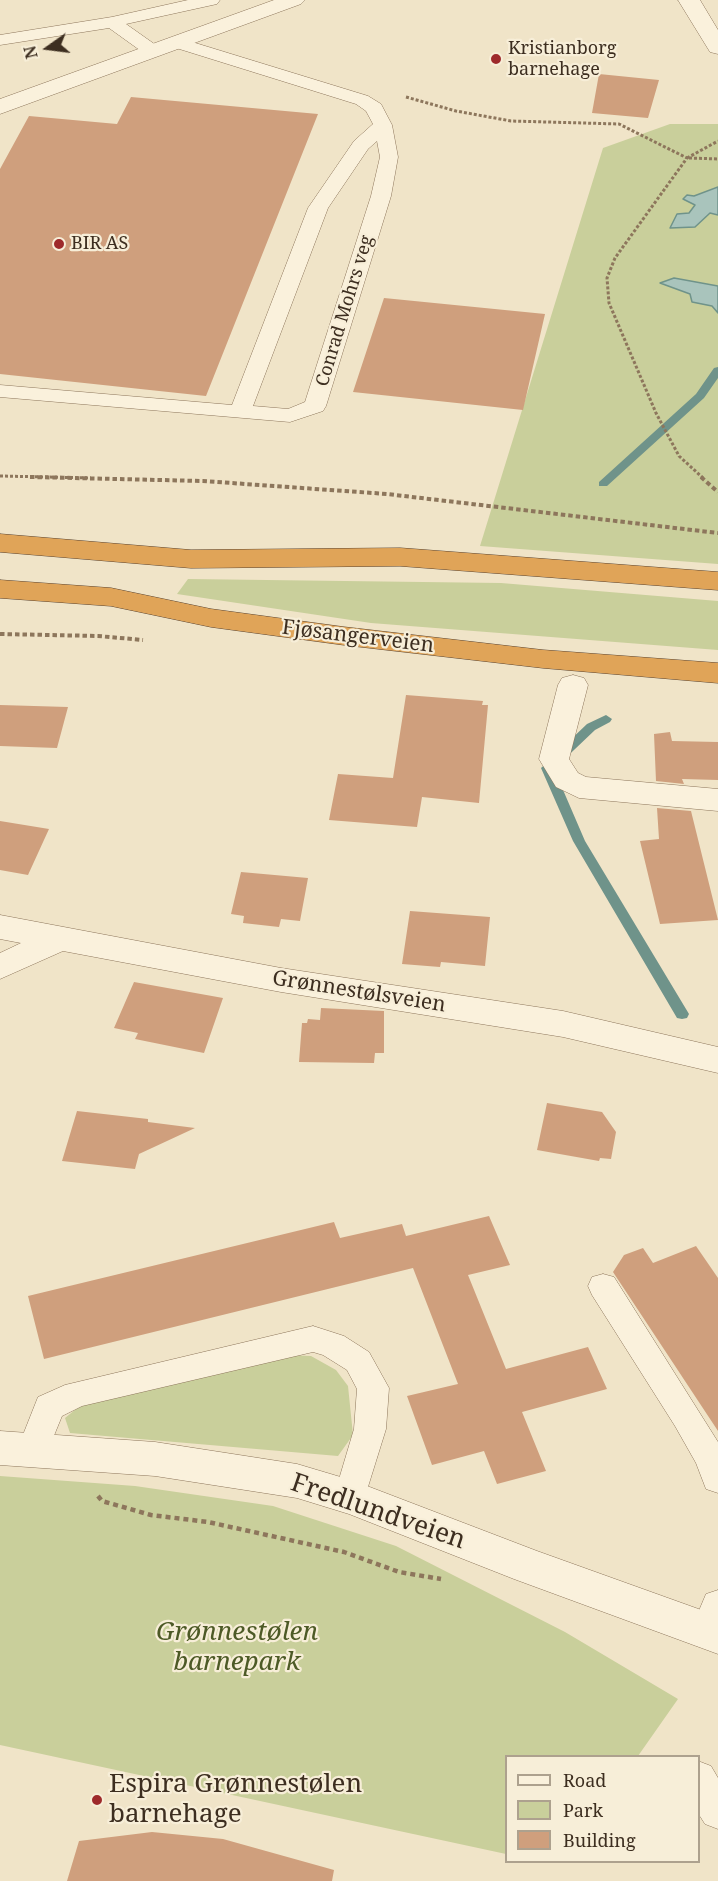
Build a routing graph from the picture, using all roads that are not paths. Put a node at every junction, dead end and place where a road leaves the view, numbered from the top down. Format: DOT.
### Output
graph roads {
  1 [pos="211,0"];
  2 [pos="294,0"];
  3 [pos="689,0"];
  4 [pos="112,22"];
  5 [pos="0,40"];
  6 [pos="179,43"];
  7 [pos="718,47"];
  8 [pos="154,52"];
  9 [pos="0,107"];
  10 [pos="383,125"];
  11 [pos="0,392"];
  12 [pos="240,412"];
  13 [pos="0,543"];
  14 [pos="718,581"];
  15 [pos="0,589"];
  16 [pos="718,673"];
  17 [pos="573,685"];
  18 [pos="718,800"];
  19 [pos="0,927"];
  20 [pos="62,937"];
  21 [pos="0,967"];
  22 [pos="718,1060"];
  23 [pos="603,1286"];
  24 [pos="34,1450"];
  25 [pos="718,1479"];
  26 [pos="350,1496"];
  27 [pos="714,1624"];
  28 [pos="700,1780"];
  29 [pos="718,1812"];
  1 -- 4 [label="lane"];
  2 -- 6 [label="street"];
  3 -- 7 [label="street"];
  4 -- 5 [label="lane"];
  4 -- 8 [label="lane"];
  6 -- 8 [label="street"];
  6 -- 10 [label="lane, Conrad Mohrs veg"];
  8 -- 9 [label="street"];
  10 -- 12 [label="lane"];
  10 -- 12 [label="lane, Conrad Mohrs veg"];
  11 -- 12 [label="lane, Conrad Mohrs veg"];
  13 -- 14 [label="highway"];
  15 -- 16 [label="highway, Fjøsangerveien"];
  17 -- 18 [label="street"];
  19 -- 20 [label="street, Grønnestølsveien"];
  20 -- 21 [label="street"];
  20 -- 22 [label="street, Grønnestølsveien"];
  23 -- 25 [label="lane"];
  24 -- 26 [label="street, Fredlundveien"];
  24 -- 26 [label="lane"];
  26 -- 27 [label="street, Fredlundveien"];
  28 -- 29 [label="lane"];
}
